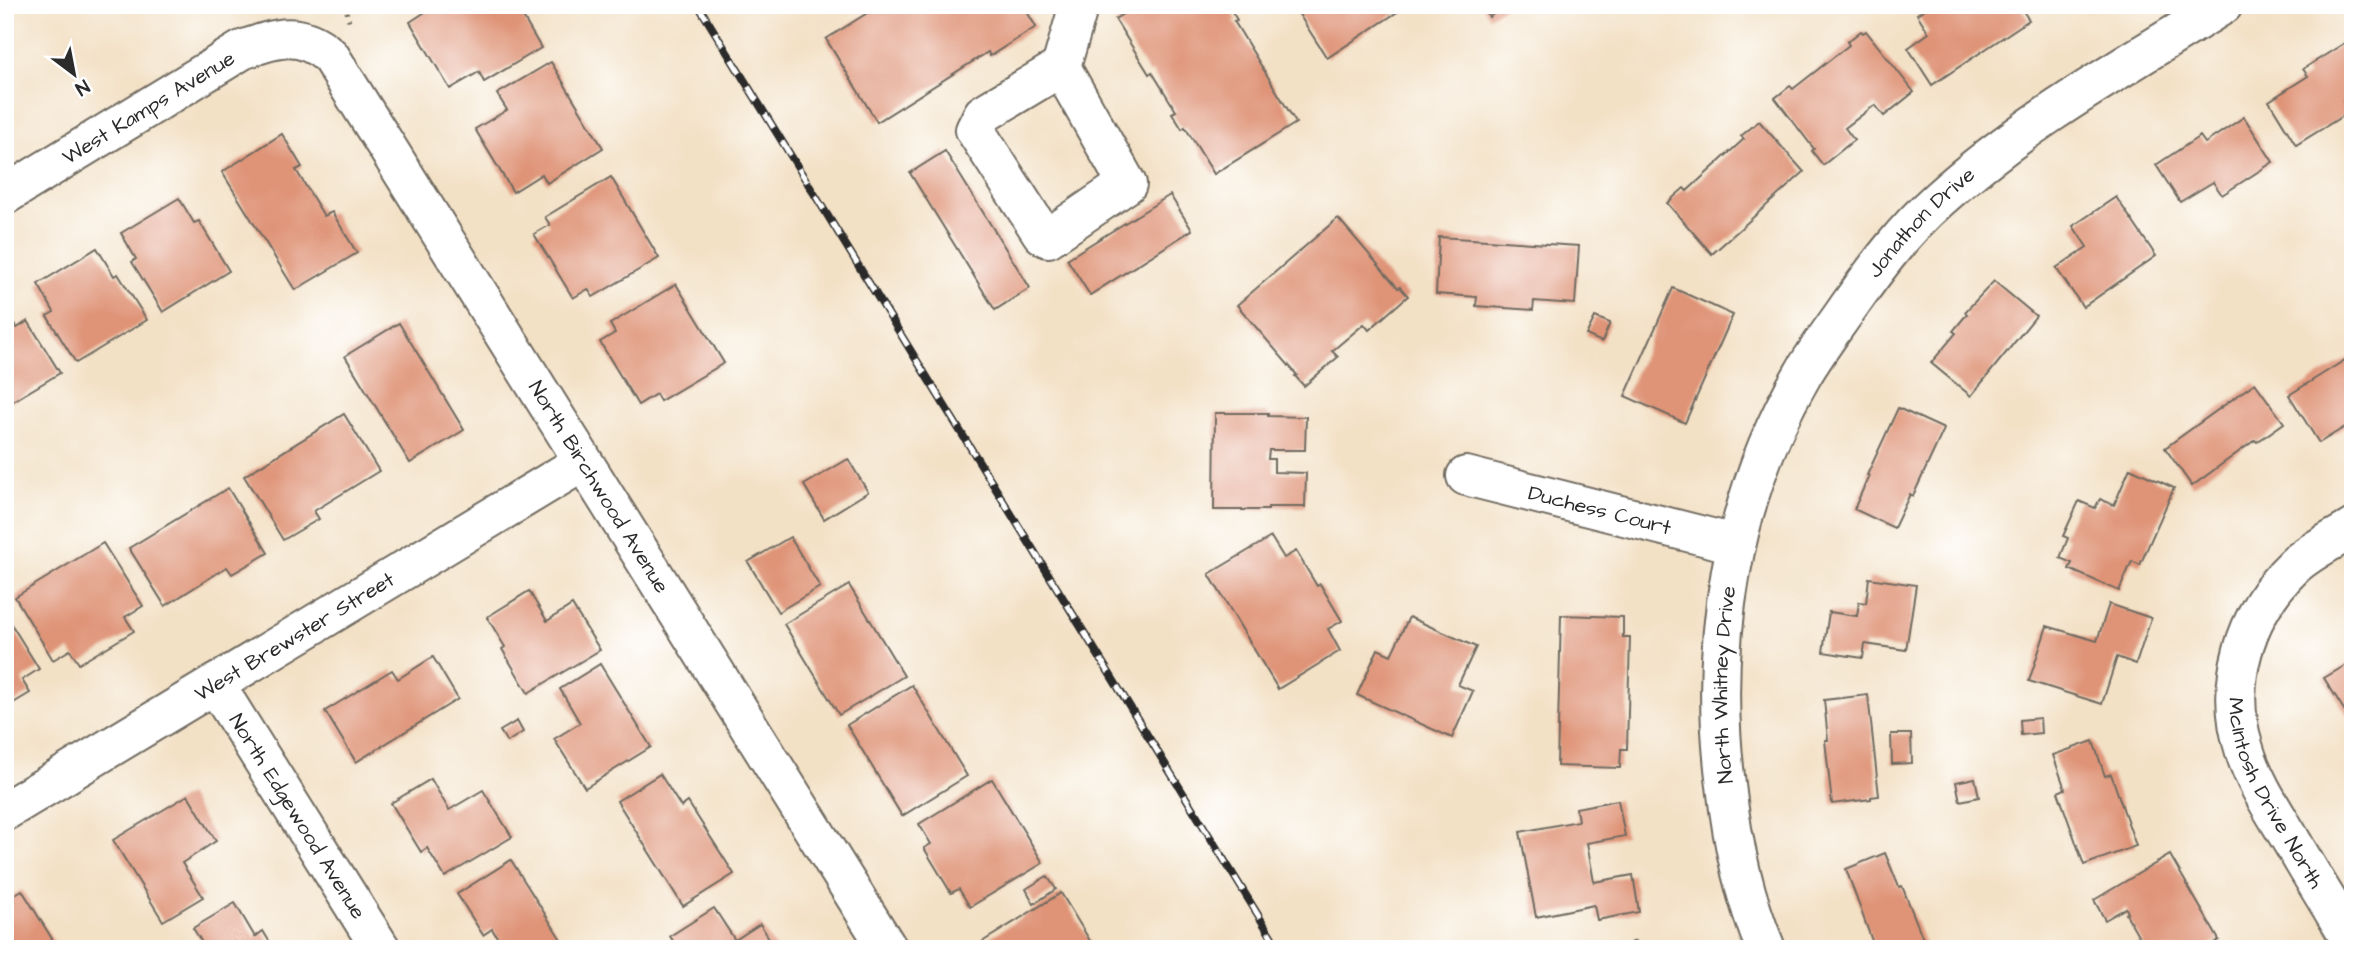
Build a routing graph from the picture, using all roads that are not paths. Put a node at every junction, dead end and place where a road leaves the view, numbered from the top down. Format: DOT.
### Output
graph roads {
  1 [pos="1079,5"];
  2 [pos="2223,5"];
  3 [pos="298,37"];
  4 [pos="1060,67"];
  5 [pos="5,195"];
  6 [pos="583,463"];
  7 [pos="1466,476"];
  8 [pos="2353,528"];
  9 [pos="1735,544"];
  10 [pos="215,684"];
  11 [pos="5,811"];
  12 [pos="2353,943"];
  13 [pos="381,949"];
  14 [pos="888,949"];
  15 [pos="1766,949"];
  1 -- 4 [label="street"];
  2 -- 9 [label="street, Jonathon Drive"];
  3 -- 5 [label="street, West Kamps Avenue"];
  3 -- 6 [label="street, North Birchwood Avenue"];
  6 -- 10 [label="street, West Brewster Street"];
  6 -- 14 [label="street, North Birchwood Avenue"];
  7 -- 9 [label="street, Duchess Court"];
  8 -- 12 [label="street, McIntosh Drive North"];
  9 -- 15 [label="street, North Whitney Drive"];
  10 -- 11 [label="street, West Brewster Street"];
  10 -- 13 [label="street, North Edgewood Avenue"];
}
